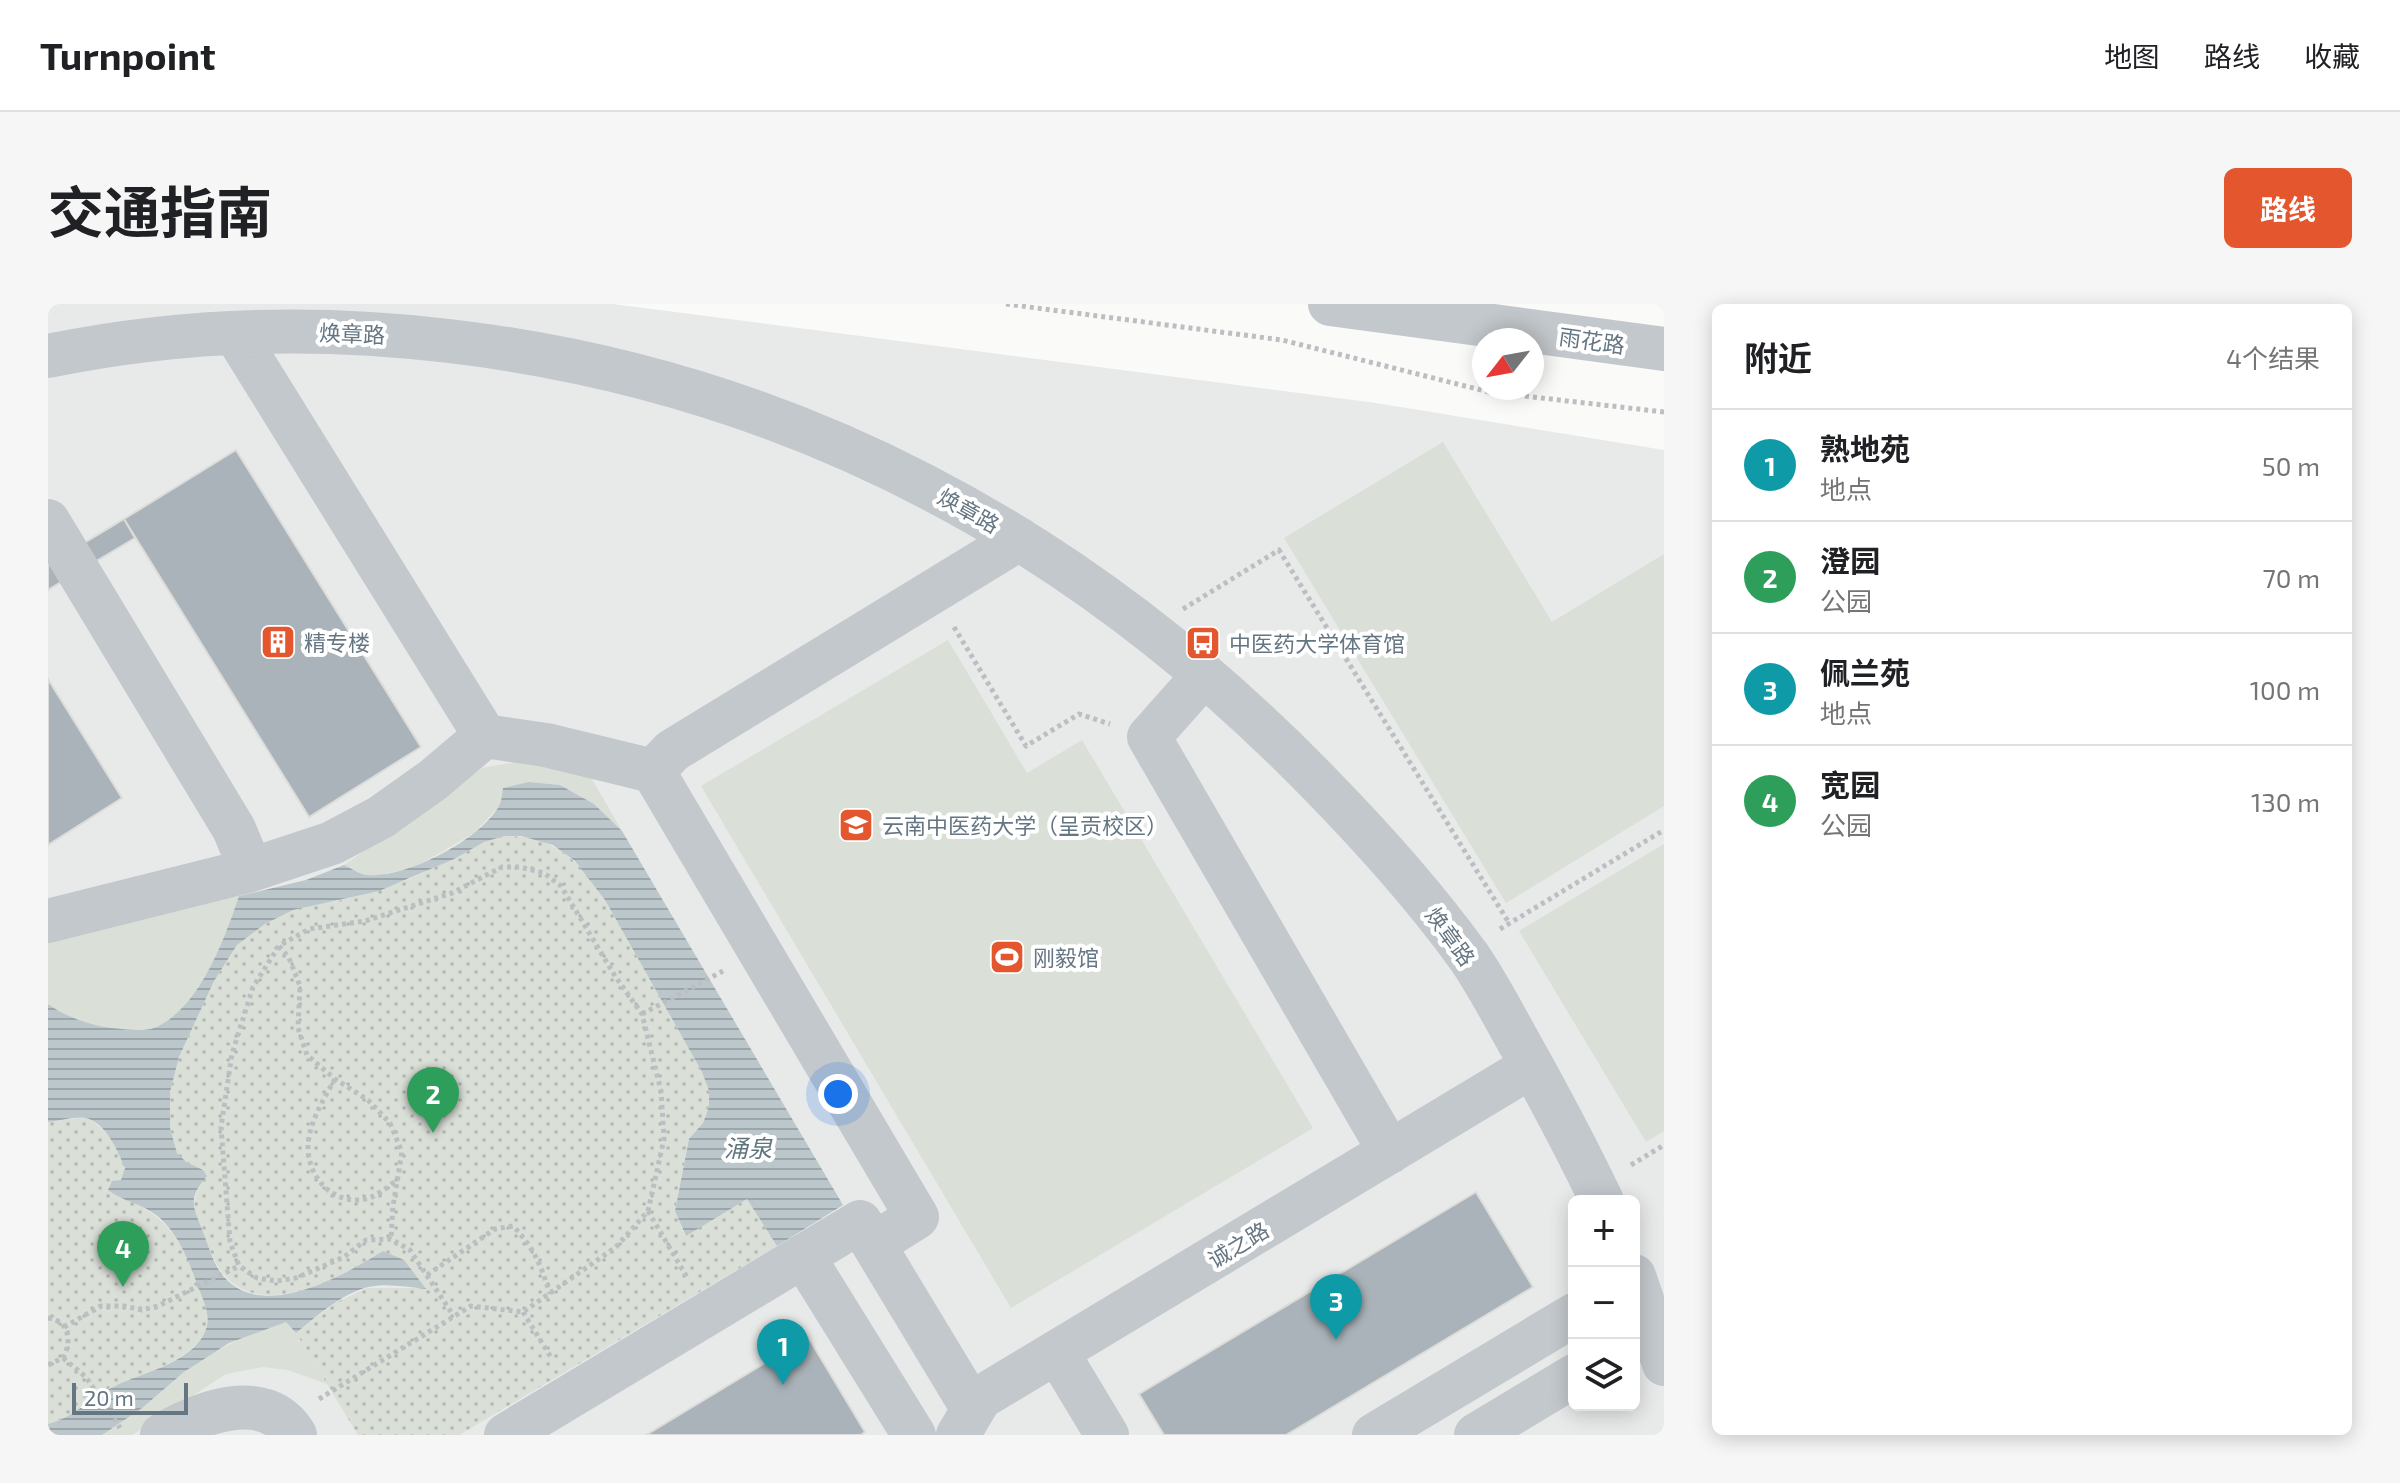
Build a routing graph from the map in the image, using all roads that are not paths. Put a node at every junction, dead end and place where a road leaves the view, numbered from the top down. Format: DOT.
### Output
graph roads {
  1 [pos="1330,304"];
  2 [pos="235,333"];
  3 [pos="1664,349"];
  4 [pos="48,356"];
  5 [pos="48,521"];
  6 [pos="1019,539"];
  7 [pos="1204,675"];
  8 [pos="485,736"];
  9 [pos="653,771"];
  10 [pos="251,870"];
  11 [pos="48,921"];
  12 [pos="1532,1066"];
  13 [pos="1390,1152"];
  14 [pos="1613,1185"];
  15 [pos="874,1244"];
  16 [pos="803,1256"];
  17 [pos="1640,1303"];
  18 [pos="1568,1319"];
  19 [pos="1650,1344"];
  20 [pos="1057,1352"];
  21 [pos="1568,1380"];
  22 [pos="966,1422"];
  23 [pos="292,1432"];
  24 [pos="162,1435"];
  25 [pos="506,1435"];
  26 [pos="914,1435"];
  27 [pos="1107,1435"];
  28 [pos="1374,1435"];
  29 [pos="1476,1435"];
  1 -- 3 [label="street, 雨花路"];
  2 -- 4 [label="street, 焕章路"];
  2 -- 6 [label="street, 焕章路"];
  2 -- 8 [label="street"];
  5 -- 10 [label="street"];
  6 -- 7 [label="street, 焕章路"];
  6 -- 9 [label="street"];
  7 -- 12 [label="street, 焕章路"];
  7 -- 13 [label="street"];
  8 -- 9 [label="street"];
  8 -- 10 [label="street"];
  9 -- 15 [label="street"];
  10 -- 11 [label="street"];
  12 -- 13 [label="street, 诚之路"];
  12 -- 14 [label="street, 焕章路"];
  13 -- 20 [label="street, 诚之路"];
  15 -- 16 [label="street"];
  15 -- 22 [label="street"];
  16 -- 25 [label="street"];
  16 -- 26 [label="street"];
  17 -- 19 [label="street"];
  18 -- 28 [label="street"];
  20 -- 22 [label="street, 诚之路"];
  20 -- 27 [label="street"];
  21 -- 29 [label="street"];
  23 -- 24 [label="street"];
}
